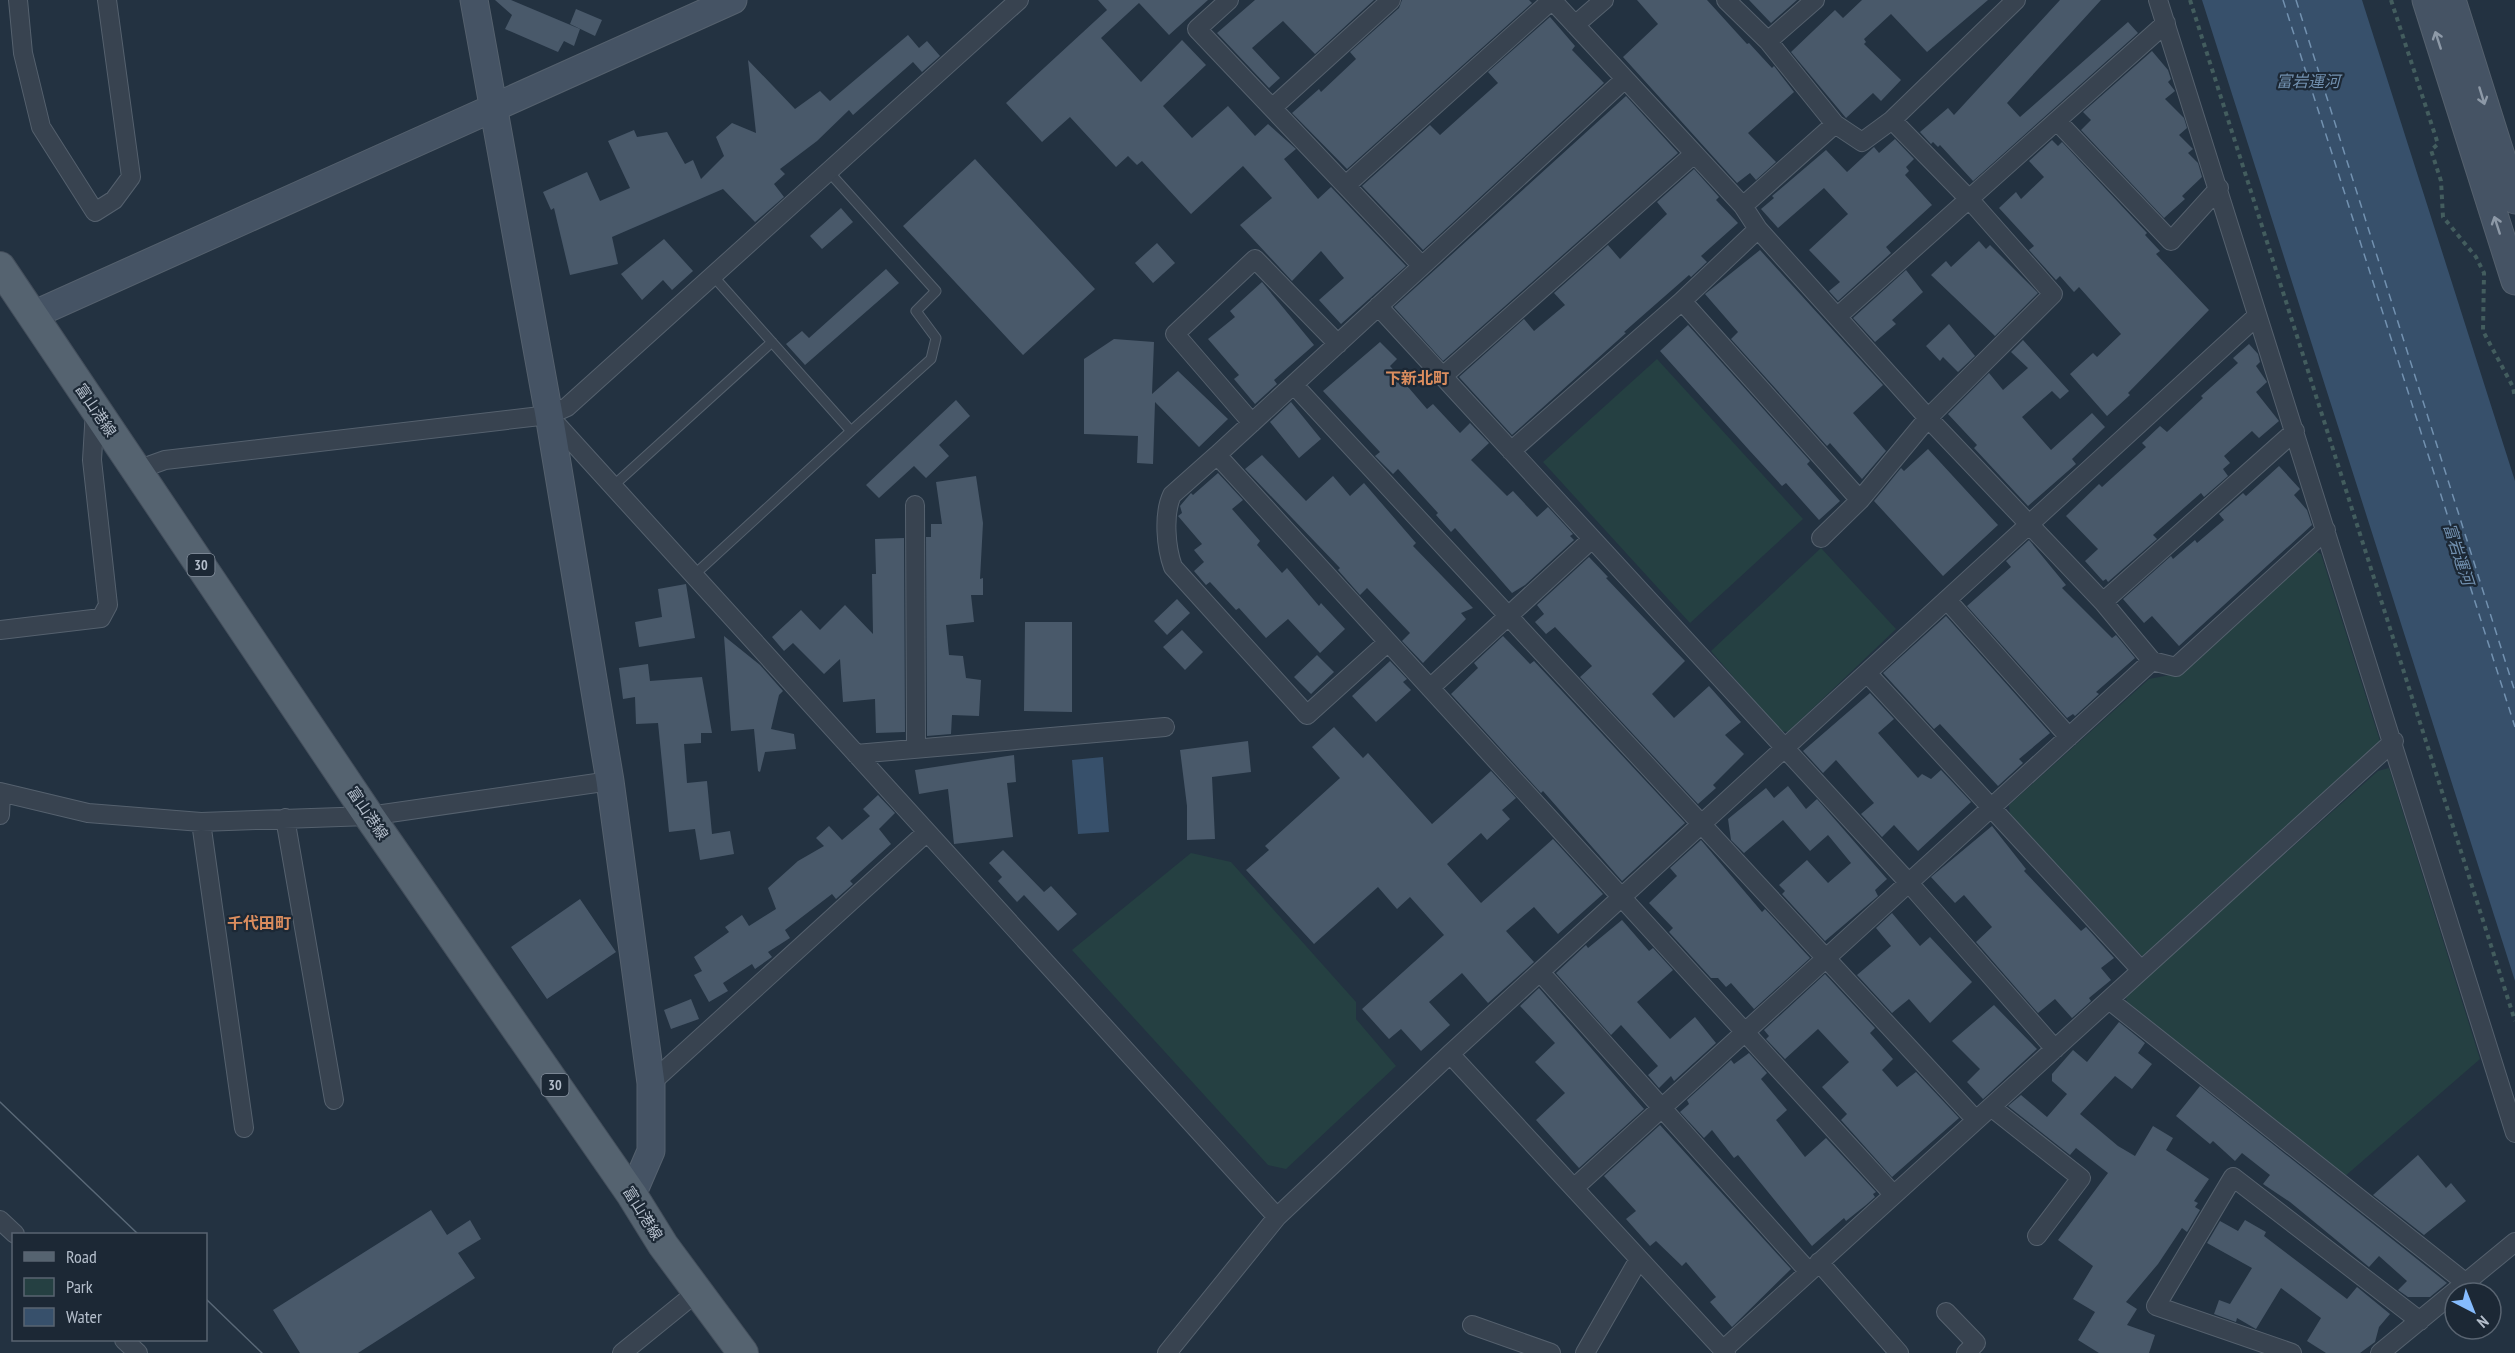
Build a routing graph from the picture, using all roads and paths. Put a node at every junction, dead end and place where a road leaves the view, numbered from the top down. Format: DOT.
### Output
graph roads {
  1 [pos="18,0"];
  2 [pos="107,0"];
  3 [pos="474,0"];
  4 [pos="733,0"];
  5 [pos="1019,0"];
  6 [pos="1229,0"];
  7 [pos="1391,0"];
  8 [pos="1552,0"];
  9 [pos="1604,0"];
  10 [pos="1726,0"];
  11 [pos="1815,0"];
  12 [pos="2016,0"];
  13 [pos="2158,0"];
  14 [pos="2190,0"];
  15 [pos="2391,0"];
  16 [pos="2426,0"];
  17 [pos="2452,0"];
  18 [pos="2166,23"];
  19 [pos="1575,26"];
  20 [pos="1768,41"];
  21 [pos="1625,79"];
  22 [pos="1272,108"];
  23 [pos="494,110"];
  24 [pos="1892,120"];
  25 [pos="2057,121"];
  26 [pos="1835,124"];
  27 [pos="1694,154"];
  28 [pos="829,172"];
  29 [pos="1346,185"];
  30 [pos="2219,188"];
  31 [pos="1970,200"];
  32 [pos="2515,200"];
  33 [pos="1743,206"];
  34 [pos="1758,229"];
  35 [pos="1422,266"];
  36 [pos="0,267"];
  37 [pos="714,277"];
  38 [pos="2515,281"];
  39 [pos="1682,301"];
  40 [pos="1378,306"];
  41 [pos="33,315"];
  42 [pos="1838,316"];
  43 [pos="2257,316"];
  44 [pos="771,342"];
  45 [pos="1338,344"];
  46 [pos="1443,376"];
  47 [pos="1294,385"];
  48 [pos="2515,398"];
  49 [pos="95,410"];
  50 [pos="549,415"];
  51 [pos="1928,418"];
  52 [pos="1252,423"];
  53 [pos="851,431"];
  54 [pos="2295,431"];
  55 [pos="1511,451"];
  56 [pos="1217,455"];
  57 [pos="137,470"];
  58 [pos="613,486"];
  59 [pos="1860,500"];
  60 [pos="915,505"];
  61 [pos="2028,524"];
  62 [pos="2326,530"];
  63 [pos="1821,538"];
  64 [pos="1592,539"];
  65 [pos="694,575"];
  66 [pos="1947,600"];
  67 [pos="2103,602"];
  68 [pos="1510,615"];
  69 [pos="0,630"];
  70 [pos="1388,642"];
  71 [pos="2152,661"];
  72 [pos="1868,674"];
  73 [pos="1430,688"];
  74 [pos="1165,727"];
  75 [pos="2069,737"];
  76 [pos="2394,741"];
  77 [pos="916,748"];
  78 [pos="1785,748"];
  79 [pos="856,754"];
  80 [pos="610,781"];
  81 [pos="1,792"];
  82 [pos="1991,808"];
  83 [pos="0,815"];
  84 [pos="369,816"];
  85 [pos="285,818"];
  86 [pos="201,822"];
  87 [pos="1703,824"];
  88 [pos="927,832"];
  89 [pos="1909,883"];
  90 [pos="1622,898"];
  91 [pos="1827,958"];
  92 [pos="2141,970"];
  93 [pos="1540,972"];
  94 [pos="2109,1000"];
  95 [pos="2515,1021"];
  96 [pos="1746,1032"];
  97 [pos="2055,1049"];
  98 [pos="1450,1054"];
  99 [pos="651,1083"];
  100 [pos="334,1100"];
  101 [pos="1991,1107"];
  102 [pos="1662,1108"];
  103 [pos="1976,1120"];
  104 [pos="244,1128"];
  105 [pos="2515,1133"];
  106 [pos="1574,1188"];
  107 [pos="1893,1194"];
  108 [pos="632,1195"];
  109 [pos="1277,1217"];
  110 [pos="0,1220"];
  111 [pos="14,1233"];
  112 [pos="2037,1236"];
  113 [pos="2515,1242"];
  114 [pos="1639,1258"];
  115 [pos="1814,1267"];
  116 [pos="2463,1281"];
  117 [pos="2468,1281"];
  118 [pos="697,1292"];
  119 [pos="2443,1302"];
  120 [pos="1946,1312"];
  121 [pos="2420,1321"];
  122 [pos="1472,1325"];
  123 [pos="125,1341"];
  124 [pos="1724,1351"];
  125 [pos="138,1353"];
  126 [pos="622,1353"];
  127 [pos="743,1353"];
  128 [pos="1167,1353"];
  129 [pos="1551,1353"];
  130 [pos="1586,1353"];
  131 [pos="1899,1353"];
  132 [pos="1966,1353"];
  133 [pos="2292,1353"];
  134 [pos="2380,1353"];
  1 -- 2 [label="street"];
  3 -- 23 [label="street"];
  4 -- 23 [label="street"];
  5 -- 28 [label="street"];
  6 -- 22 [label="street"];
  7 -- 22 [label="street"];
  8 -- 19 [label="street"];
  8 -- 29 [label="street"];
  9 -- 19 [label="street"];
  10 -- 20 [label="street"];
  11 -- 20 [label="street"];
  12 -- 24 [label="street"];
  13 -- 18 [label="street"];
  14 -- 95 [label="path"];
  15 -- 48 [label="path"];
  38 -- 16 [label="street, one-way"];
  17 -- 32 [label="street, one-way"];
  18 -- 25 [label="street"];
  18 -- 30 [label="street"];
  19 -- 21 [label="street"];
  20 -- 26 [label="street"];
  21 -- 27 [label="street"];
  21 -- 35 [label="street"];
  22 -- 29 [label="street"];
  23 -- 41 [label="street"];
  23 -- 50 [label="street"];
  24 -- 26 [label="street"];
  24 -- 31 [label="street"];
  25 -- 30 [label="street"];
  25 -- 31 [label="street"];
  26 -- 33 [label="street"];
  27 -- 33 [label="street"];
  27 -- 46 [label="street"];
  28 -- 37 [label="street"];
  28 -- 53 [label="lane"];
  29 -- 35 [label="street"];
  30 -- 43 [label="street"];
  31 -- 42 [label="street"];
  31 -- 51 [label="street"];
  33 -- 34 [label="street"];
  34 -- 39 [label="street"];
  34 -- 42 [label="street"];
  35 -- 40 [label="street"];
  36 -- 41 [label="main road, 富山港線 / 30"];
  37 -- 44 [label="lane"];
  37 -- 50 [label="street"];
  39 -- 55 [label="street"];
  39 -- 59 [label="street"];
  40 -- 45 [label="street"];
  40 -- 46 [label="street"];
  41 -- 49 [label="main road, 富山港線 / 30"];
  42 -- 51 [label="street"];
  43 -- 54 [label="street"];
  43 -- 61 [label="street"];
  44 -- 53 [label="lane"];
  44 -- 58 [label="lane"];
  45 -- 47 [label="street"];
  45 -- 52 [label="street"];
  46 -- 55 [label="street"];
  47 -- 52 [label="street"];
  47 -- 68 [label="street"];
  49 -- 57 [label="main road, 富山港線 / 30"];
  49 -- 69 [label="street"];
  50 -- 57 [label="street"];
  50 -- 58 [label="street"];
  50 -- 80 [label="street"];
  51 -- 59 [label="street"];
  51 -- 61 [label="street"];
  52 -- 56 [label="street"];
  53 -- 65 [label="lane"];
  54 -- 62 [label="street"];
  54 -- 67 [label="street"];
  55 -- 64 [label="street"];
  56 -- 70 [label="street"];
  56 -- 70 [label="street"];
  57 -- 84 [label="main road, 富山港線 / 30"];
  58 -- 65 [label="street"];
  59 -- 63 [label="street"];
  60 -- 77 [label="street"];
  61 -- 66 [label="street"];
  61 -- 67 [label="street"];
  62 -- 71 [label="street"];
  62 -- 76 [label="street"];
  64 -- 68 [label="street"];
  64 -- 78 [label="street"];
  65 -- 79 [label="street"];
  66 -- 72 [label="street"];
  66 -- 75 [label="street"];
  67 -- 71 [label="street"];
  68 -- 73 [label="street"];
  68 -- 87 [label="street"];
  70 -- 73 [label="street"];
  71 -- 75 [label="street"];
  72 -- 78 [label="street"];
  72 -- 82 [label="street"];
  73 -- 90 [label="street"];
  74 -- 77 [label="street"];
  75 -- 82 [label="street"];
  76 -- 92 [label="street"];
  76 -- 105 [label="street"];
  77 -- 79 [label="street"];
  78 -- 87 [label="street"];
  78 -- 89 [label="street"];
  79 -- 88 [label="street"];
  80 -- 84 [label="street"];
  80 -- 99 [label="street"];
  81 -- 83 [label="street"];
  81 -- 86 [label="street"];
  82 -- 89 [label="street"];
  82 -- 92 [label="street"];
  84 -- 85 [label="street"];
  84 -- 108 [label="main road, 富山港線 / 30"];
  85 -- 86 [label="street"];
  85 -- 100 [label="street"];
  86 -- 104 [label="street"];
  87 -- 90 [label="street"];
  87 -- 91 [label="street"];
  88 -- 99 [label="street"];
  88 -- 109 [label="street"];
  89 -- 91 [label="street"];
  89 -- 97 [label="street"];
  90 -- 93 [label="street"];
  90 -- 96 [label="street"];
  91 -- 96 [label="street"];
  91 -- 103 [label="street"];
  92 -- 94 [label="street"];
  93 -- 98 [label="street"];
  93 -- 102 [label="street"];
  94 -- 97 [label="street"];
  94 -- 116 [label="street"];
  96 -- 102 [label="street"];
  96 -- 107 [label="street"];
  97 -- 101 [label="street"];
  98 -- 106 [label="street"];
  98 -- 109 [label="street"];
  99 -- 108 [label="street"];
  101 -- 103 [label="street"];
  101 -- 112 [label="street"];
  102 -- 106 [label="street"];
  102 -- 115 [label="street"];
  103 -- 107 [label="street"];
  106 -- 114 [label="street"];
  107 -- 115 [label="street"];
  108 -- 118 [label="main road, 富山港線 / 30"];
  109 -- 128 [label="street"];
  110 -- 111 [label="street"];
  113 -- 117 [label="street"];
  114 -- 124 [label="street"];
  114 -- 130 [label="street"];
  115 -- 124 [label="street"];
  115 -- 131 [label="street"];
  118 -- 126 [label="street"];
  118 -- 127 [label="main road, 富山港線 / 30"];
  119 -- 121 [label="street"];
  120 -- 132 [label="street"];
  121 -- 133 [label="street"];
  121 -- 134 [label="street"];
  122 -- 129 [label="street"];
  123 -- 125 [label="street"];
}
